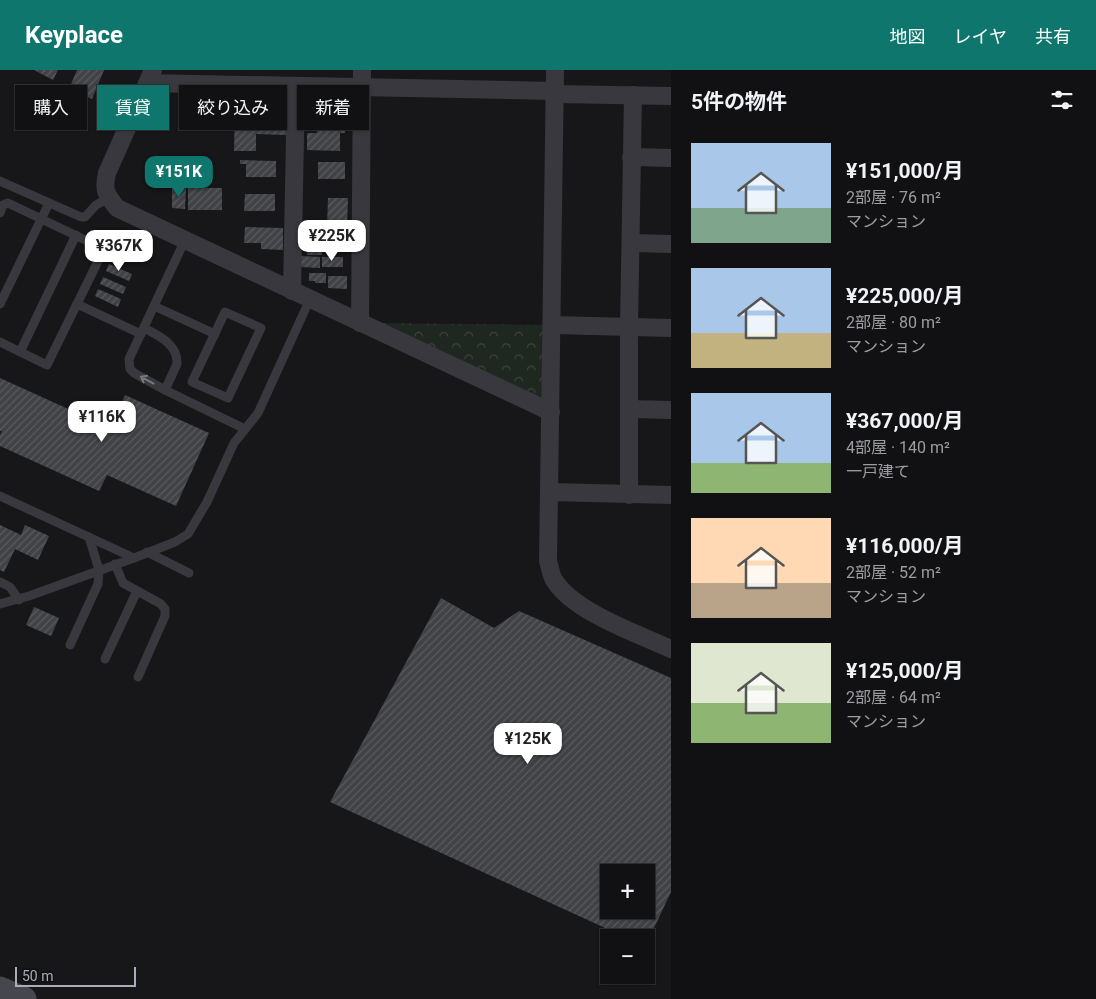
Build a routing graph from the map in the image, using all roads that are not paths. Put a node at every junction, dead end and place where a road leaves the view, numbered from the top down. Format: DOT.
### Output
graph roads {
  1 [pos="555,70"];
  2 [pos="150,77"];
  3 [pos="362,78"];
  4 [pos="296,86"];
  5 [pos="555,92"];
  6 [pos="633,95"];
  7 [pos="671,96"];
  8 [pos="631,157"];
  9 [pos="671,158"];
  10 [pos="0,181"];
  11 [pos="109,198"];
  12 [pos="49,203"];
  13 [pos="0,212"];
  14 [pos="41,219"];
  15 [pos="76,235"];
  16 [pos="185,240"];
  17 [pos="631,243"];
  18 [pos="671,244"];
  19 [pos="292,291"];
  20 [pos="310,300"];
  21 [pos="0,304"];
  22 [pos="77,304"];
  23 [pos="154,306"];
  24 [pos="360,323"];
  25 [pos="552,325"];
  26 [pos="629,327"];
  27 [pos="671,328"];
  28 [pos="142,331"];
  29 [pos="215,334"];
  30 [pos="0,342"];
  31 [pos="20,352"];
  32 [pos="165,390"];
  33 [pos="630,409"];
  34 [pos="671,410"];
  35 [pos="551,412"];
  36 [pos="245,429"];
  37 [pos="549,492"];
  38 [pos="629,494"];
  39 [pos="671,495"];
  40 [pos="0,496"];
  41 [pos="89,537"];
  42 [pos="147,552"];
  43 [pos="134,558"];
  44 [pos="115,564"];
  45 [pos="99,570"];
  46 [pos="189,573"];
  47 [pos="0,582"];
  48 [pos="138,591"];
  49 [pos="19,600"];
  50 [pos="0,604"];
  51 [pos="70,645"];
  52 [pos="671,649"];
  53 [pos="105,659"];
  54 [pos="138,677"];
  55 [pos="0,989"];
  56 [pos="24,999"];
  1 -- 5 [label="street"];
  2 -- 4 [label="street"];
  2 -- 11 [label="street"];
  3 -- 4 [label="street"];
  3 -- 5 [label="street"];
  3 -- 24 [label="street"];
  4 -- 19 [label="street"];
  5 -- 6 [label="street"];
  5 -- 25 [label="street"];
  6 -- 7 [label="street"];
  6 -- 8 [label="street"];
  8 -- 9 [label="street"];
  8 -- 17 [label="street"];
  10 -- 12 [label="lane"];
  11 -- 12 [label="lane"];
  11 -- 16 [label="street"];
  12 -- 14 [label="lane"];
  13 -- 14 [label="lane"];
  14 -- 15 [label="lane"];
  14 -- 21 [label="lane"];
  15 -- 22 [label="lane"];
  15 -- 31 [label="lane"];
  16 -- 19 [label="street"];
  16 -- 23 [label="lane"];
  17 -- 18 [label="street"];
  17 -- 26 [label="street"];
  19 -- 20 [label="street"];
  20 -- 24 [label="street"];
  20 -- 36 [label="lane"];
  22 -- 28 [label="lane"];
  22 -- 31 [label="lane"];
  23 -- 28 [label="lane"];
  23 -- 29 [label="lane"];
  24 -- 35 [label="street"];
  25 -- 26 [label="street"];
  25 -- 35 [label="street"];
  26 -- 27 [label="street"];
  26 -- 33 [label="street"];
  32 -- 28 [label="lane, one-way"];
  28 -- 32 [label="lane"];
  29 -- 29 [label="lane"];
  30 -- 31 [label="lane"];
  32 -- 36 [label="lane"];
  33 -- 34 [label="street"];
  33 -- 38 [label="street"];
  35 -- 37 [label="street"];
  36 -- 42 [label="lane"];
  37 -- 38 [label="street"];
  37 -- 52 [label="street"];
  38 -- 39 [label="street"];
  40 -- 41 [label="lane"];
  41 -- 43 [label="lane"];
  41 -- 45 [label="lane"];
  42 -- 43 [label="lane"];
  42 -- 46 [label="lane"];
  43 -- 44 [label="lane"];
  44 -- 45 [label="lane"];
  44 -- 48 [label="lane"];
  45 -- 49 [label="lane"];
  45 -- 51 [label="lane"];
  47 -- 49 [label="lane"];
  48 -- 53 [label="lane"];
  48 -- 54 [label="lane"];
  49 -- 50 [label="lane"];
  55 -- 56 [label="street"];
}
